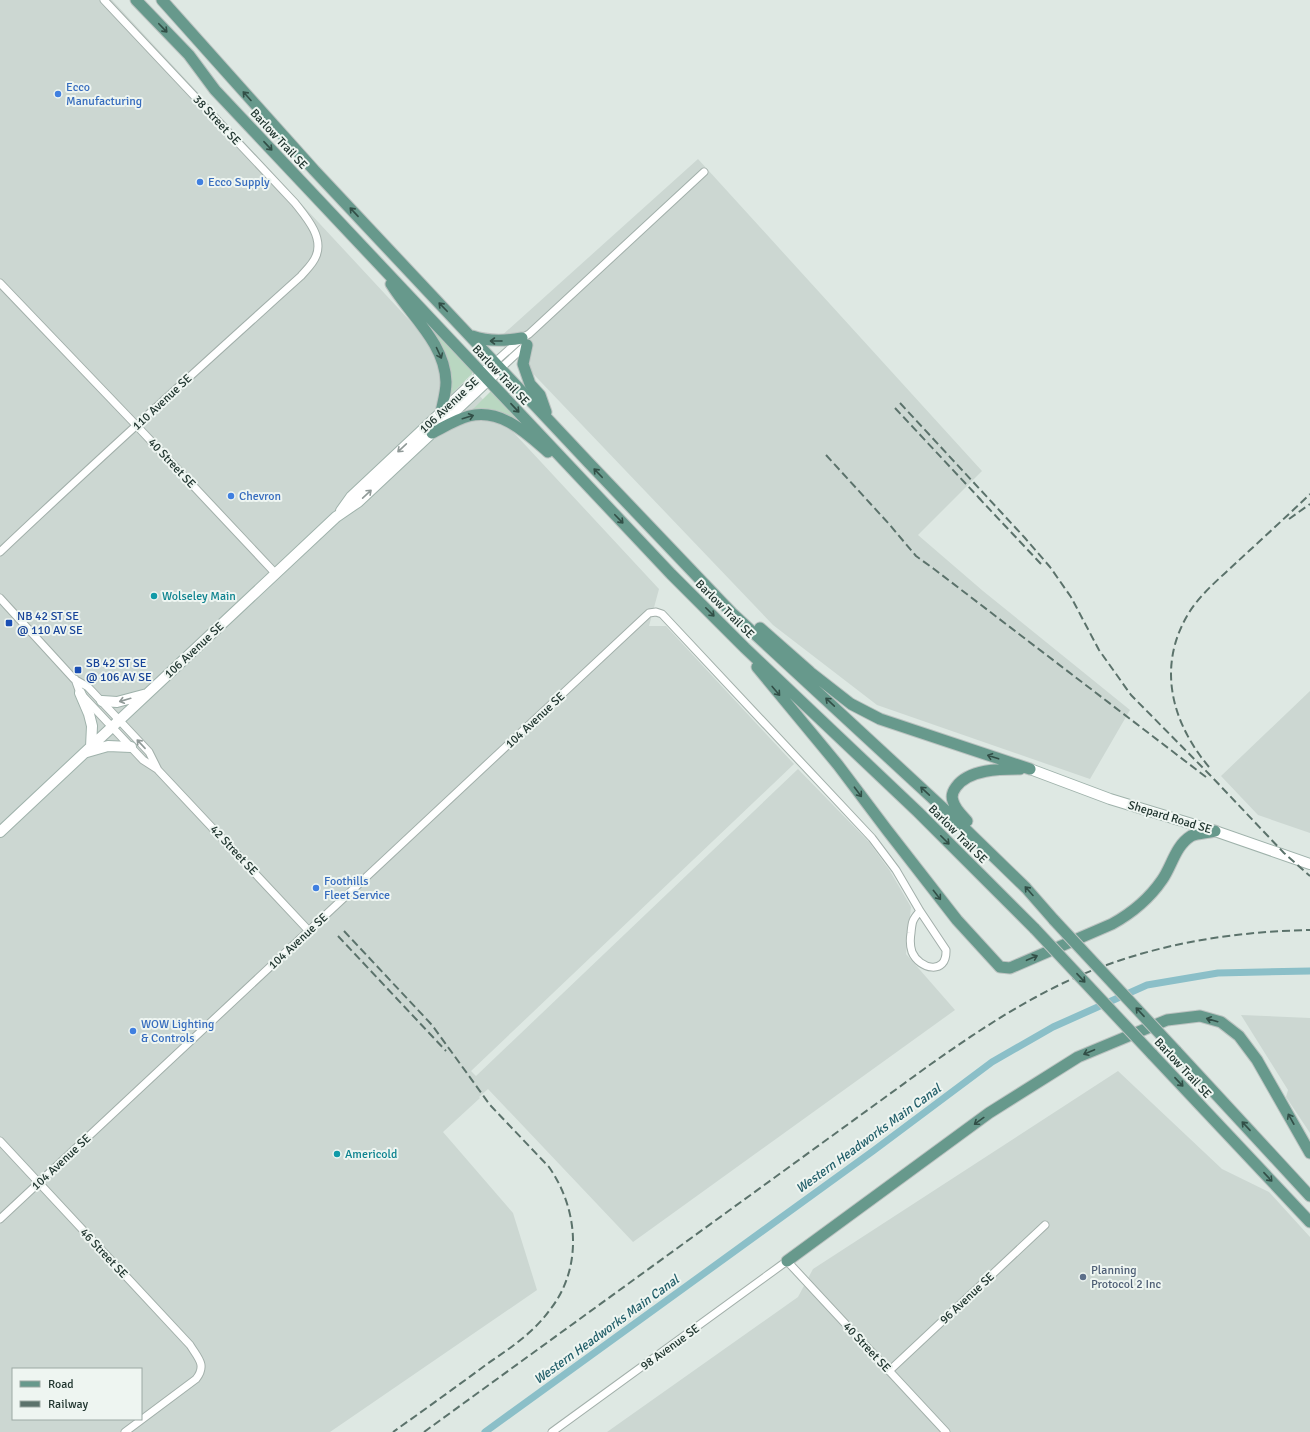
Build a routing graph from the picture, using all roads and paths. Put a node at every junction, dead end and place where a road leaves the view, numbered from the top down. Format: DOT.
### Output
graph roads {
  1 [pos="104,0"];
  2 [pos="136,0"];
  3 [pos="162,0"];
  4 [pos="704,172"];
  5 [pos="318,247"];
  6 [pos="378,263"];
  7 [pos="0,283"];
  8 [pos="470,335"];
  9 [pos="526,339"];
  10 [pos="498,365"];
  11 [pos="485,377"];
  12 [pos="441,412"];
  13 [pos="548,419"];
  14 [pos="136,425"];
  15 [pos="432,433"];
  16 [pos="592,490"];
  17 [pos="336,517"];
  18 [pos="0,552"];
  19 [pos="674,552"];
  20 [pos="276,574"];
  21 [pos="0,598"];
  22 [pos="745,648"];
  23 [pos="74,679"];
  24 [pos="80,693"];
  25 [pos="148,693"];
  26 [pos="102,701"];
  27 [pos="116,724"];
  28 [pos="131,747"];
  29 [pos="88,750"];
  30 [pos="1030,769"];
  31 [pos="158,770"];
  32 [pos="1215,831"];
  33 [pos="0,832"];
  34 [pos="1310,864"];
  35 [pos="1006,867"];
  36 [pos="920,911"];
  37 [pos="309,931"];
  38 [pos="0,1142"];
  39 [pos="1310,1153"];
  40 [pos="39,1183"];
  41 [pos="1310,1196"];
  42 [pos="0,1220"];
  43 [pos="1310,1222"];
  44 [pos="1045,1225"];
  45 [pos="787,1261"];
  46 [pos="889,1371"];
  47 [pos="142,1419"];
  48 [pos="141,1420"];
  49 [pos="125,1432"];
  50 [pos="552,1432"];
  51 [pos="946,1432"];
  1 -- 5 [label="street, 38 Street SE"];
  2 -- 6 [label="main road, Barlow Trail SE, one-way"];
  8 -- 3 [label="main road, Barlow Trail SE, one-way"];
  4 -- 9 [label="street, 106 Avenue SE"];
  5 -- 14 [label="street, 110 Avenue SE"];
  6 -- 11 [label="main road, Barlow Trail SE"];
  6 -- 12 [label="main road, one-way"];
  7 -- 14 [label="street, 40 Street SE"];
  9 -- 8 [label="main road, one-way"];
  8 -- 10 [label="main road, Barlow Trail SE"];
  9 -- 10 [label="street, 106 Avenue SE"];
  9 -- 13 [label="main road"];
  10 -- 11 [label="street, 106 Avenue SE"];
  10 -- 13 [label="main road, Barlow Trail SE"];
  11 -- 12 [label="street, 106 Avenue SE"];
  11 -- 15 [label="street, 106 Avenue SE"];
  11 -- 16 [label="main road, Barlow Trail SE, one-way"];
  12 -- 17 [label="street, 106 Avenue SE, one-way"];
  19 -- 13 [label="main road, Barlow Trail SE, one-way"];
  14 -- 18 [label="street, 110 Avenue SE"];
  14 -- 20 [label="street, 40 Street SE"];
  15 -- 16 [label="main road, one-way"];
  17 -- 15 [label="street, 106 Avenue SE, one-way"];
  16 -- 22 [label="main road, Barlow Trail SE, one-way"];
  17 -- 20 [label="street, 106 Avenue SE"];
  30 -- 19 [label="main road, one-way"];
  35 -- 19 [label="main road, Barlow Trail SE, one-way"];
  20 -- 25 [label="street, 106 Avenue SE"];
  21 -- 23 [label="street, 42 Street SE"];
  22 -- 32 [label="main road, one-way"];
  22 -- 43 [label="main road, Barlow Trail SE, one-way, bridge"];
  23 -- 24 [label="street, 42 Street SE"];
  23 -- 26 [label="street, 42 Street SE"];
  24 -- 27 [label="street, 42 Street SE"];
  24 -- 29 [label="street"];
  25 -- 26 [label="street, one-way"];
  25 -- 27 [label="street, 106 Avenue SE"];
  26 -- 27 [label="street, 42 Street SE"];
  27 -- 28 [label="street, 42 Street SE"];
  27 -- 29 [label="street, 106 Avenue SE"];
  31 -- 27 [label="street, 42 Street SE, one-way"];
  28 -- 29 [label="street"];
  28 -- 31 [label="street, 42 Street SE"];
  29 -- 33 [label="street, 106 Avenue SE"];
  30 -- 32 [label="street, Shepard Road SE"];
  30 -- 35 [label="main road"];
  31 -- 37 [label="street, 42 Street SE"];
  32 -- 34 [label="street, Shepard Road SE"];
  41 -- 35 [label="main road, Barlow Trail SE, one-way, bridge"];
  36 -- 36 [label="street"];
  36 -- 37 [label="street, 104 Avenue SE"];
  37 -- 40 [label="street, 104 Avenue SE"];
  38 -- 40 [label="street, 46 Street SE"];
  39 -- 45 [label="main road, one-way"];
  40 -- 42 [label="street, 104 Avenue SE"];
  40 -- 47 [label="street, 46 Street SE"];
  44 -- 46 [label="street, 96 Avenue SE"];
  45 -- 46 [label="street, 40 Street SE"];
  45 -- 50 [label="street, 98 Avenue SE"];
  46 -- 51 [label="street, 40 Street SE"];
  48 -- 49 [label="street, 46 Street SE"];
}
